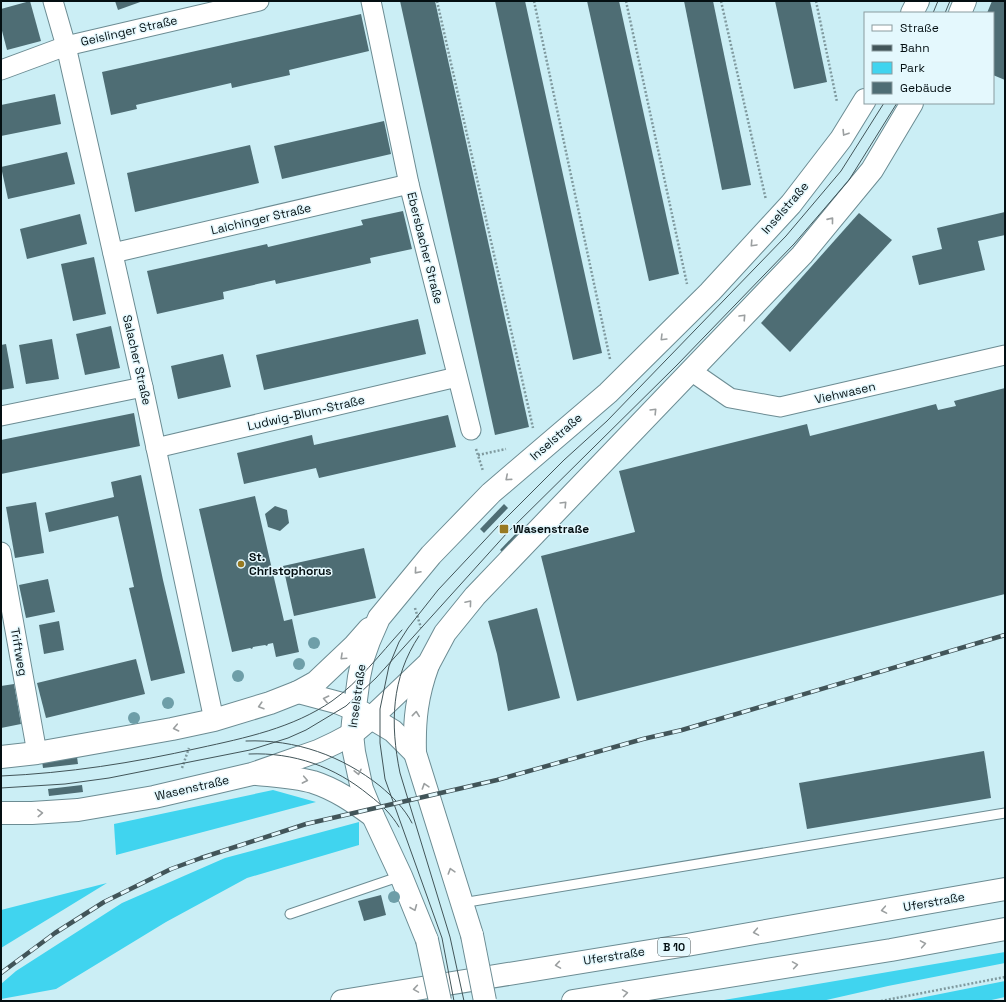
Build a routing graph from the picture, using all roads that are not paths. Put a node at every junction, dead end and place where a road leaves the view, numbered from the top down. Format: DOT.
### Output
graph roads {
  1 [pos="53,1"];
  2 [pos="258,1"];
  3 [pos="371,1"];
  4 [pos="918,1"];
  5 [pos="965,1"];
  6 [pos="912,12"];
  7 [pos="960,12"];
  8 [pos="66,46"];
  9 [pos="1,70"];
  10 [pos="864,102"];
  11 [pos="911,104"];
  12 [pos="409,184"];
  13 [pos="113,253"];
  14 [pos="1005,355"];
  15 [pos="691,372"];
  16 [pos="457,377"];
  17 [pos="143,387"];
  18 [pos="1,416"];
  19 [pos="471,430"];
  20 [pos="156,448"];
  21 [pos="1,552"];
  22 [pos="379,618"];
  23 [pos="429,663"];
  24 [pos="298,692"];
  25 [pos="363,713"];
  26 [pos="214,720"];
  27 [pos="352,734"];
  28 [pos="37,753"];
  29 [pos="414,753"];
  30 [pos="1,757"];
  31 [pos="252,774"];
  32 [pos="1,813"];
  33 [pos="1005,813"];
  34 [pos="373,816"];
  35 [pos="401,876"];
  36 [pos="1005,889"];
  37 [pos="461,903"];
  38 [pos="290,914"];
  39 [pos="1005,929"];
  40 [pos="342,1001"];
  41 [pos="440,1001"];
  42 [pos="485,1001"];
  43 [pos="573,1001"];
  1 -- 8 [label="street, Salacher Straße"];
  2 -- 8 [label="street, Geislinger Straße"];
  3 -- 12 [label="street, Ebersbacher Straße"];
  4 -- 6 [label="main road"];
  5 -- 7 [label="main road"];
  8 -- 9 [label="street, Geislinger Straße"];
  8 -- 13 [label="street, Salacher Straße"];
  10 -- 22 [label="main road, Inselstraße, one-way"];
  15 -- 11 [label="main road, one-way"];
  12 -- 13 [label="street, Laichinger Straße"];
  12 -- 16 [label="street, Ebersbacher Straße"];
  13 -- 17 [label="street, Salacher Straße"];
  14 -- 15 [label="street, Viehwasen"];
  23 -- 15 [label="main road, Wasenstraße, one-way"];
  16 -- 19 [label="street, Ebersbacher Straße"];
  16 -- 20 [label="street, Ludwig-Blum-Straße"];
  17 -- 18 [label="street"];
  17 -- 20 [label="street, Salacher Straße"];
  20 -- 26 [label="street, Salacher Straße"];
  21 -- 28 [label="street, Triftweg"];
  22 -- 24 [label="main road, one-way"];
  22 -- 25 [label="main road, Inselstraße"];
  23 -- 25 [label="main road, Wasenstraße"];
  29 -- 23 [label="main road, one-way"];
  25 -- 24 [label="main road, one-way"];
  24 -- 26 [label="main road, one-way"];
  25 -- 27 [label="main road, Wasenstraße"];
  25 -- 29 [label="main road"];
  26 -- 28 [label="main road, one-way"];
  27 -- 31 [label="main road, Wasenstraße"];
  27 -- 34 [label="main road, Inselstraße, one-way"];
  28 -- 30 [label="main road"];
  37 -- 29 [label="main road, one-way"];
  32 -- 31 [label="main road, Wasenstraße, one-way"];
  31 -- 34 [label="main road, Inselstraße, one-way"];
  33 -- 37 [label="lane"];
  34 -- 35 [label="main road, Inselstraße"];
  35 -- 38 [label="lane"];
  35 -- 41 [label="main road, Inselstraße, one-way, bridge"];
  36 -- 40 [label="main road, Uferstraße / B 10, one-way"];
  37 -- 42 [label="main road, bridge"];
  43 -- 39 [label="main road, one-way"];
}
